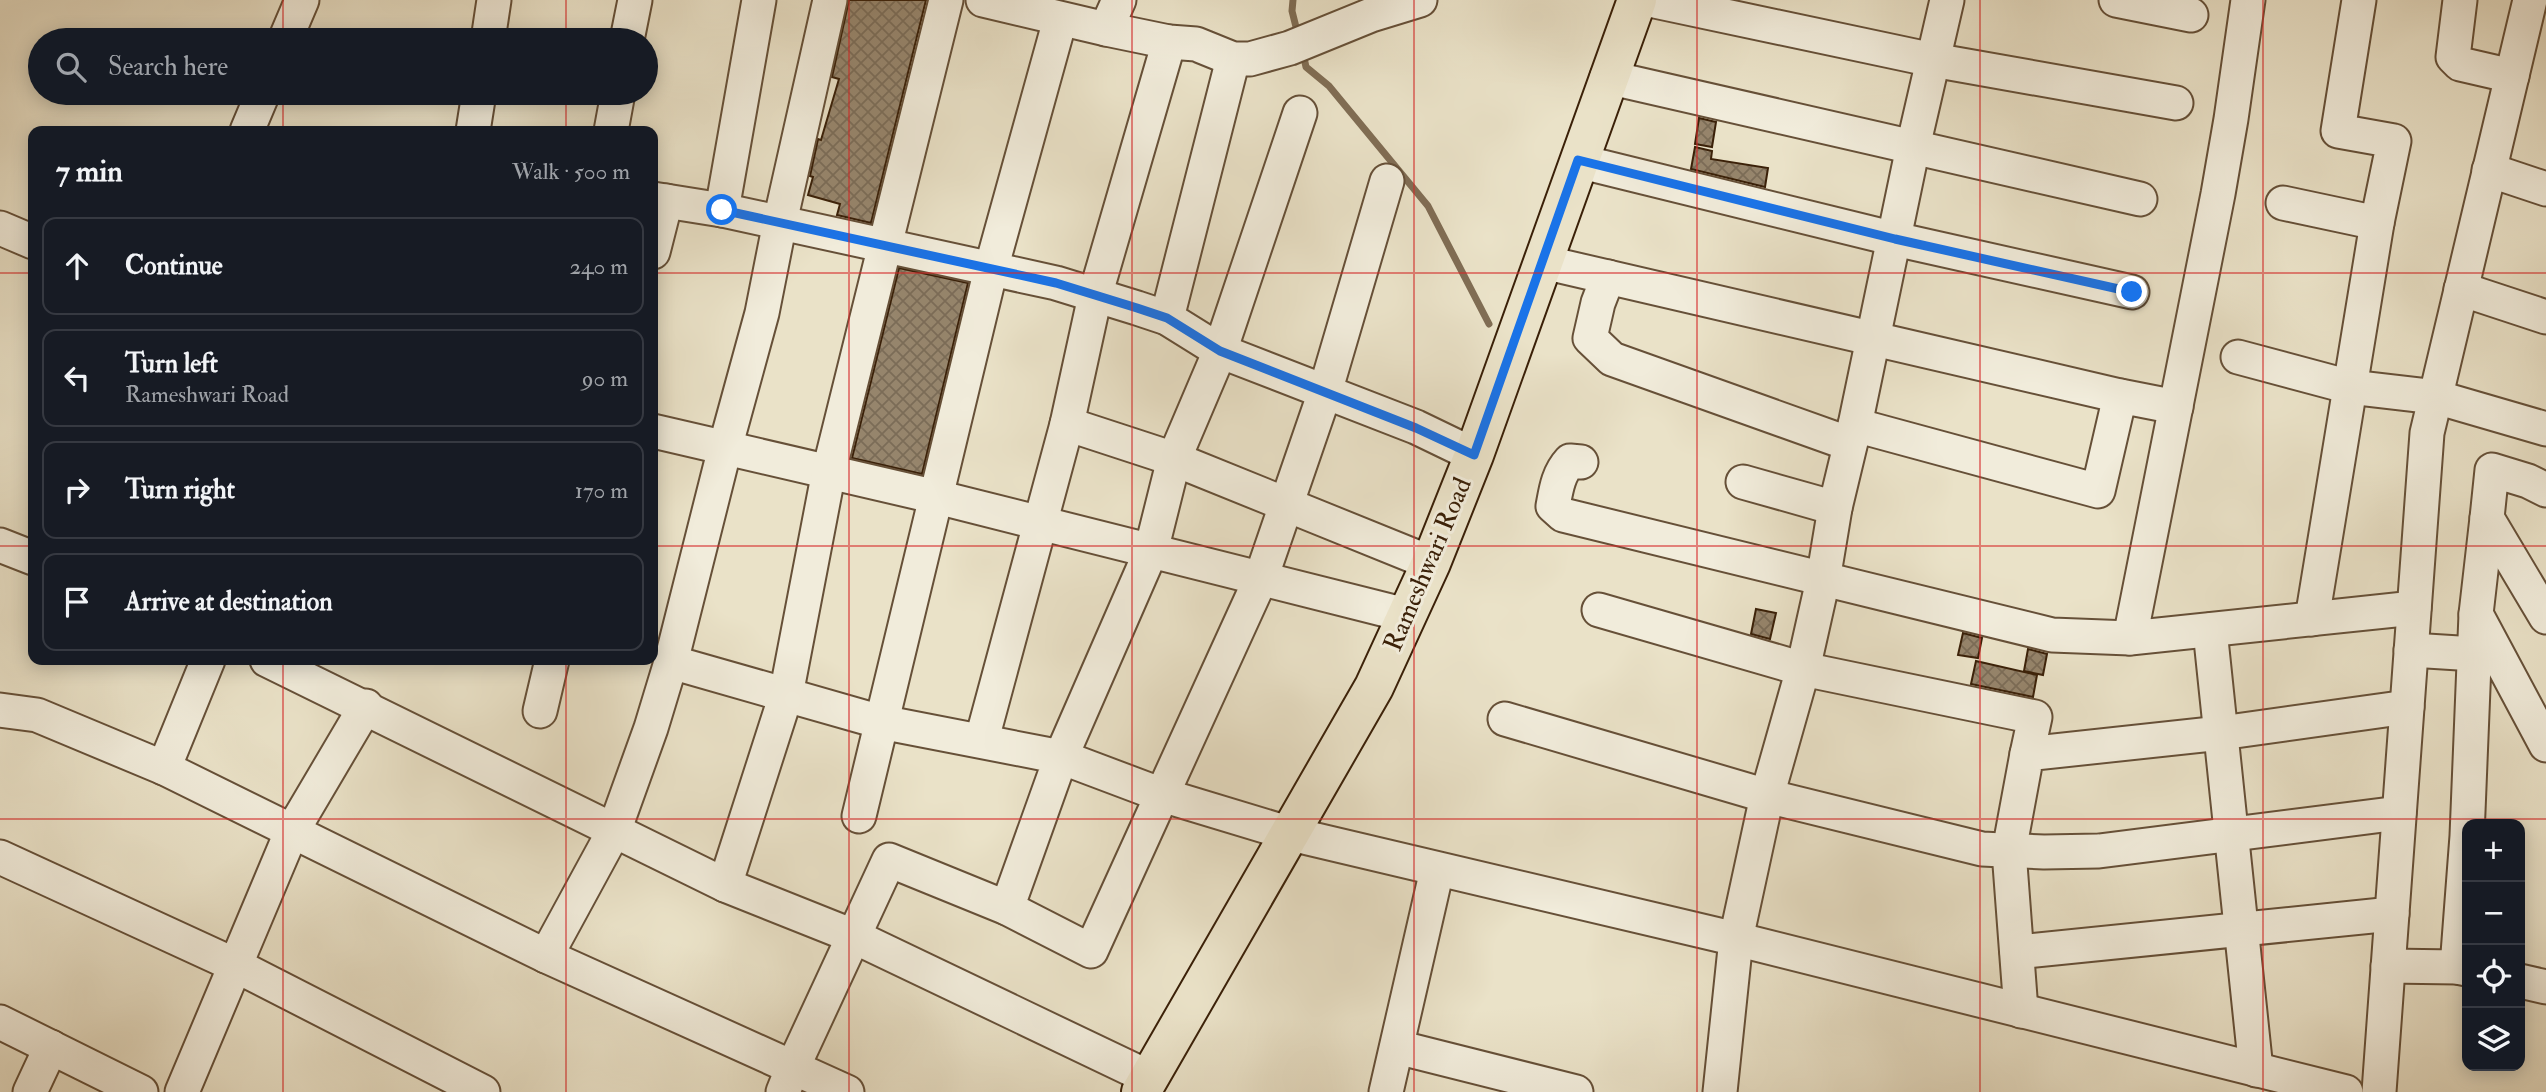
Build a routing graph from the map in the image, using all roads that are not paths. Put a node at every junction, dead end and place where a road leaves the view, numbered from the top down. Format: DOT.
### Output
graph roads {
  1 [pos="302,0"];
  2 [pos="494,0"];
  3 [pos="635,0"];
  4 [pos="759,0"];
  5 [pos="830,0"];
  6 [pos="946,0"];
  7 [pos="983,0"];
  8 [pos="1420,0"];
  9 [pos="1637,0"];
  10 [pos="1650,0"];
  11 [pos="1947,0"];
  12 [pos="2116,0"];
  13 [pos="2248,0"];
  14 [pos="2359,0"];
  15 [pos="2460,0"];
  16 [pos="2530,0"];
  17 [pos="1371,7"];
  18 [pos="1113,15"];
  19 [pos="2191,15"];
  20 [pos="1060,20"];
  21 [pos="290,28"];
  22 [pos="490,28"];
  23 [pos="629,28"];
  24 [pos="1169,42"];
  25 [pos="2533,43"];
  26 [pos="1233,59"];
  27 [pos="1933,61"];
  28 [pos="2512,75"];
  29 [pos="1607,77"];
  30 [pos="2176,103"];
  31 [pos="258,105"];
  32 [pos="478,105"];
  33 [pos="616,105"];
  34 [pos="1300,113"];
  35 [pos="249,126"];
  36 [pos="474,126"];
  37 [pos="612,126"];
  38 [pos="1913,147"];
  39 [pos="1578,160"];
  40 [pos="2489,170"];
  41 [pos="1387,181"];
  42 [pos="2546,189"];
  43 [pos="660,200"];
  44 [pos="2140,200"];
  45 [pos="2283,204"];
  46 [pos="722,210"];
  47 [pos="780,222"];
  48 [pos="2376,223"];
  49 [pos="0,228"];
  50 [pos="1895,239"];
  51 [pos="28,241"];
  52 [pos="884,245"];
  53 [pos="1543,262"];
  54 [pos="991,269"];
  55 [pos="1608,277"];
  56 [pos="2461,289"];
  57 [pos="2132,292"];
  58 [pos="1095,296"];
  59 [pos="2546,317"];
  60 [pos="1167,318"];
  61 [pos="1874,339"];
  62 [pos="1220,351"];
  63 [pos="2238,358"];
  64 [pos="2350,387"];
  65 [pos="1325,392"];
  66 [pos="2120,396"];
  67 [pos="2436,397"];
  68 [pos="2176,407"];
  69 [pos="1066,424"];
  70 [pos="2546,429"];
  71 [pos="658,432"];
  72 [pos="1852,435"];
  73 [pos="725,448"];
  74 [pos="1474,455"];
  75 [pos="1174,459"];
  76 [pos="1581,462"];
  77 [pos="829,471"];
  78 [pos="1742,482"];
  79 [pos="2546,490"];
  80 [pos="937,498"];
  81 [pos="1287,505"];
  82 [pos="1835,508"];
  83 [pos="2487,518"];
  84 [pos="1039,524"];
  85 [pos="0,545"];
  86 [pos="1151,551"];
  87 [pos="28,556"];
  88 [pos="1431,563"];
  89 [pos="1261,578"];
  90 [pos="1823,580"];
  91 [pos="2414,608"];
  92 [pos="1599,610"];
  93 [pos="2476,614"];
  94 [pos="1406,615"];
  95 [pos="2546,617"];
  96 [pos="2312,619"];
  97 [pos="2210,630"];
  98 [pos="2130,638"];
  99 [pos="2411,650"];
  100 [pos="2475,654"];
  101 [pos="671,662"];
  102 [pos="206,665"];
  103 [pos="278,665"];
  104 [pos="551,665"];
  105 [pos="1803,669"];
  106 [pos="786,695"];
  107 [pos="366,706"];
  108 [pos="2407,707"];
  109 [pos="0,710"];
  110 [pos="540,711"];
  111 [pos="1506,719"];
  112 [pos="881,722"];
  113 [pos="2221,733"];
  114 [pos="982,740"];
  115 [pos="2546,745"];
  116 [pos="2027,754"];
  117 [pos="1061,757"];
  118 [pos="164,768"];
  119 [pos="1162,795"];
  120 [pos="1767,796"];
  121 [pos="2399,813"];
  122 [pos="859,816"];
  123 [pos="614,831"];
  124 [pos="291,833"];
  125 [pos="1291,834"];
  126 [pos="2231,834"];
  127 [pos="2010,850"];
  128 [pos="0,857"];
  129 [pos="1437,870"];
  130 [pos="724,885"];
  131 [pos="1007,908"];
  132 [pos="2392,914"];
  133 [pos="2241,930"];
  134 [pos="853,936"];
  135 [pos="1736,939"];
  136 [pos="2463,945"];
  137 [pos="2017,952"];
  138 [pos="546,956"];
  139 [pos="237,966"];
  140 [pos="2388,966"];
  141 [pos="2462,968"];
  142 [pos="2525,982"];
  143 [pos="2546,987"];
  144 [pos="2021,1011"];
  145 [pos="0,1022"];
  146 [pos="51,1047"];
  147 [pos="1397,1047"];
  148 [pos="2256,1070"];
  149 [pos="788,1079"];
  150 [pos="1144,1085"];
  151 [pos="30,1092"];
  152 [pos="141,1092"];
  153 [pos="182,1092"];
  154 [pos="484,1092"];
  155 [pos="847,1092"];
  156 [pos="1386,1092"];
  157 [pos="1576,1092"];
  158 [pos="1720,1092"];
  159 [pos="2346,1092"];
  160 [pos="2379,1092"];
  1 -- 21 [label="street"];
  2 -- 22 [label="street"];
  3 -- 23 [label="street"];
  4 -- 46 [label="street"];
  5 -- 47 [label="street"];
  6 -- 52 [label="street"];
  7 -- 20 [label="street"];
  8 -- 17 [label="street"];
  9 -- 29 [label="main road, Rameshwari Road"];
  10 -- 27 [label="street"];
  11 -- 27 [label="street"];
  12 -- 19 [label="street"];
  13 -- 68 [label="street"];
  14 -- 48 [label="street"];
  15 -- 28 [label="street"];
  16 -- 25 [label="street"];
  17 -- 26 [label="street"];
  18 -- 20 [label="street"];
  18 -- 24 [label="street"];
  20 -- 54 [label="street"];
  24 -- 26 [label="street"];
  24 -- 58 [label="street"];
  25 -- 28 [label="street"];
  26 -- 60 [label="street"];
  27 -- 30 [label="street"];
  27 -- 38 [label="street"];
  28 -- 40 [label="street"];
  29 -- 38 [label="street"];
  29 -- 39 [label="main road, Rameshwari Road"];
  31 -- 35 [label="street"];
  32 -- 36 [label="street"];
  33 -- 37 [label="street"];
  34 -- 62 [label="street"];
  38 -- 44 [label="street"];
  38 -- 50 [label="street"];
  39 -- 50 [label="street"];
  39 -- 53 [label="main road, Rameshwari Road"];
  40 -- 42 [label="street"];
  40 -- 56 [label="street"];
  41 -- 65 [label="street"];
  43 -- 46 [label="street"];
  45 -- 48 [label="street"];
  46 -- 47 [label="street"];
  47 -- 52 [label="street"];
  47 -- 73 [label="street"];
  48 -- 64 [label="street"];
  49 -- 51 [label="street"];
  50 -- 57 [label="street"];
  50 -- 61 [label="street"];
  52 -- 54 [label="street"];
  52 -- 77 [label="street"];
  53 -- 55 [label="street"];
  53 -- 74 [label="main road, Rameshwari Road"];
  54 -- 58 [label="street"];
  54 -- 80 [label="street"];
  55 -- 61 [label="street"];
  55 -- 72 [label="street"];
  56 -- 59 [label="street"];
  56 -- 67 [label="street"];
  58 -- 60 [label="street"];
  58 -- 69 [label="street"];
  60 -- 62 [label="street"];
  61 -- 66 [label="street"];
  61 -- 72 [label="street"];
  62 -- 65 [label="street"];
  62 -- 75 [label="street"];
  63 -- 64 [label="street"];
  64 -- 67 [label="street"];
  64 -- 96 [label="street"];
  65 -- 74 [label="street"];
  65 -- 81 [label="street"];
  66 -- 68 [label="street"];
  66 -- 72 [label="street"];
  67 -- 70 [label="street"];
  67 -- 91 [label="street"];
  68 -- 98 [label="street"];
  69 -- 75 [label="street"];
  69 -- 84 [label="street"];
  71 -- 73 [label="street"];
  72 -- 82 [label="street"];
  73 -- 77 [label="street"];
  73 -- 101 [label="street"];
  74 -- 88 [label="main road, Rameshwari Road"];
  75 -- 81 [label="street"];
  75 -- 86 [label="street"];
  76 -- 90 [label="street"];
  77 -- 80 [label="street"];
  77 -- 106 [label="street"];
  78 -- 82 [label="street"];
  79 -- 83 [label="street"];
  80 -- 84 [label="street"];
  80 -- 112 [label="street"];
  81 -- 88 [label="street"];
  81 -- 89 [label="street"];
  82 -- 90 [label="street"];
  83 -- 93 [label="street"];
  83 -- 95 [label="street"];
  84 -- 86 [label="street"];
  84 -- 114 [label="street"];
  85 -- 87 [label="street"];
  86 -- 89 [label="street"];
  86 -- 117 [label="street"];
  88 -- 94 [label="main road, Rameshwari Road"];
  89 -- 94 [label="street"];
  89 -- 119 [label="street"];
  90 -- 98 [label="street"];
  90 -- 105 [label="street"];
  91 -- 96 [label="street"];
  91 -- 99 [label="street"];
  92 -- 105 [label="street"];
  93 -- 100 [label="street"];
  93 -- 115 [label="street"];
  94 -- 125 [label="main road, Rameshwari Road"];
  96 -- 97 [label="street"];
  97 -- 98 [label="street"];
  97 -- 113 [label="street"];
  99 -- 100 [label="street"];
  99 -- 108 [label="street"];
  100 -- 136 [label="street"];
  101 -- 106 [label="street"];
  101 -- 123 [label="street"];
  102 -- 118 [label="street"];
  103 -- 107 [label="street"];
  104 -- 110 [label="street"];
  105 -- 116 [label="street"];
  105 -- 120 [label="street"];
  106 -- 112 [label="street"];
  106 -- 130 [label="street"];
  107 -- 123 [label="street"];
  107 -- 124 [label="street"];
  108 -- 113 [label="street"];
  108 -- 121 [label="street"];
  109 -- 118 [label="street"];
  111 -- 120 [label="street"];
  112 -- 114 [label="street"];
  112 -- 122 [label="street"];
  113 -- 116 [label="street"];
  113 -- 126 [label="street"];
  114 -- 117 [label="street"];
  116 -- 127 [label="street"];
  117 -- 119 [label="street"];
  117 -- 131 [label="street"];
  118 -- 124 [label="street"];
  119 -- 125 [label="street"];
  119 -- 131 [label="street"];
  120 -- 127 [label="street"];
  120 -- 135 [label="street"];
  121 -- 126 [label="street"];
  121 -- 132 [label="street"];
  123 -- 130 [label="street"];
  123 -- 138 [label="street"];
  124 -- 138 [label="street"];
  124 -- 139 [label="street"];
  125 -- 129 [label="street"];
  125 -- 150 [label="main road, Rameshwari Road"];
  126 -- 127 [label="street"];
  126 -- 133 [label="street"];
  127 -- 137 [label="street"];
  128 -- 139 [label="street"];
  129 -- 135 [label="street"];
  129 -- 147 [label="street"];
  130 -- 134 [label="street"];
  131 -- 134 [label="street"];
  132 -- 133 [label="street"];
  132 -- 140 [label="street"];
  133 -- 137 [label="street"];
  133 -- 148 [label="street"];
  134 -- 149 [label="street"];
  134 -- 150 [label="street"];
  135 -- 144 [label="street"];
  135 -- 158 [label="street"];
  137 -- 144 [label="street"];
  138 -- 149 [label="street"];
  139 -- 153 [label="street"];
  139 -- 154 [label="street"];
  140 -- 141 [label="street"];
  140 -- 160 [label="street"];
  142 -- 143 [label="street"];
  144 -- 148 [label="street"];
  145 -- 146 [label="street"];
  146 -- 151 [label="street"];
  146 -- 152 [label="street"];
  147 -- 156 [label="street"];
  147 -- 157 [label="street"];
  148 -- 159 [label="street"];
  149 -- 155 [label="street"];
}
